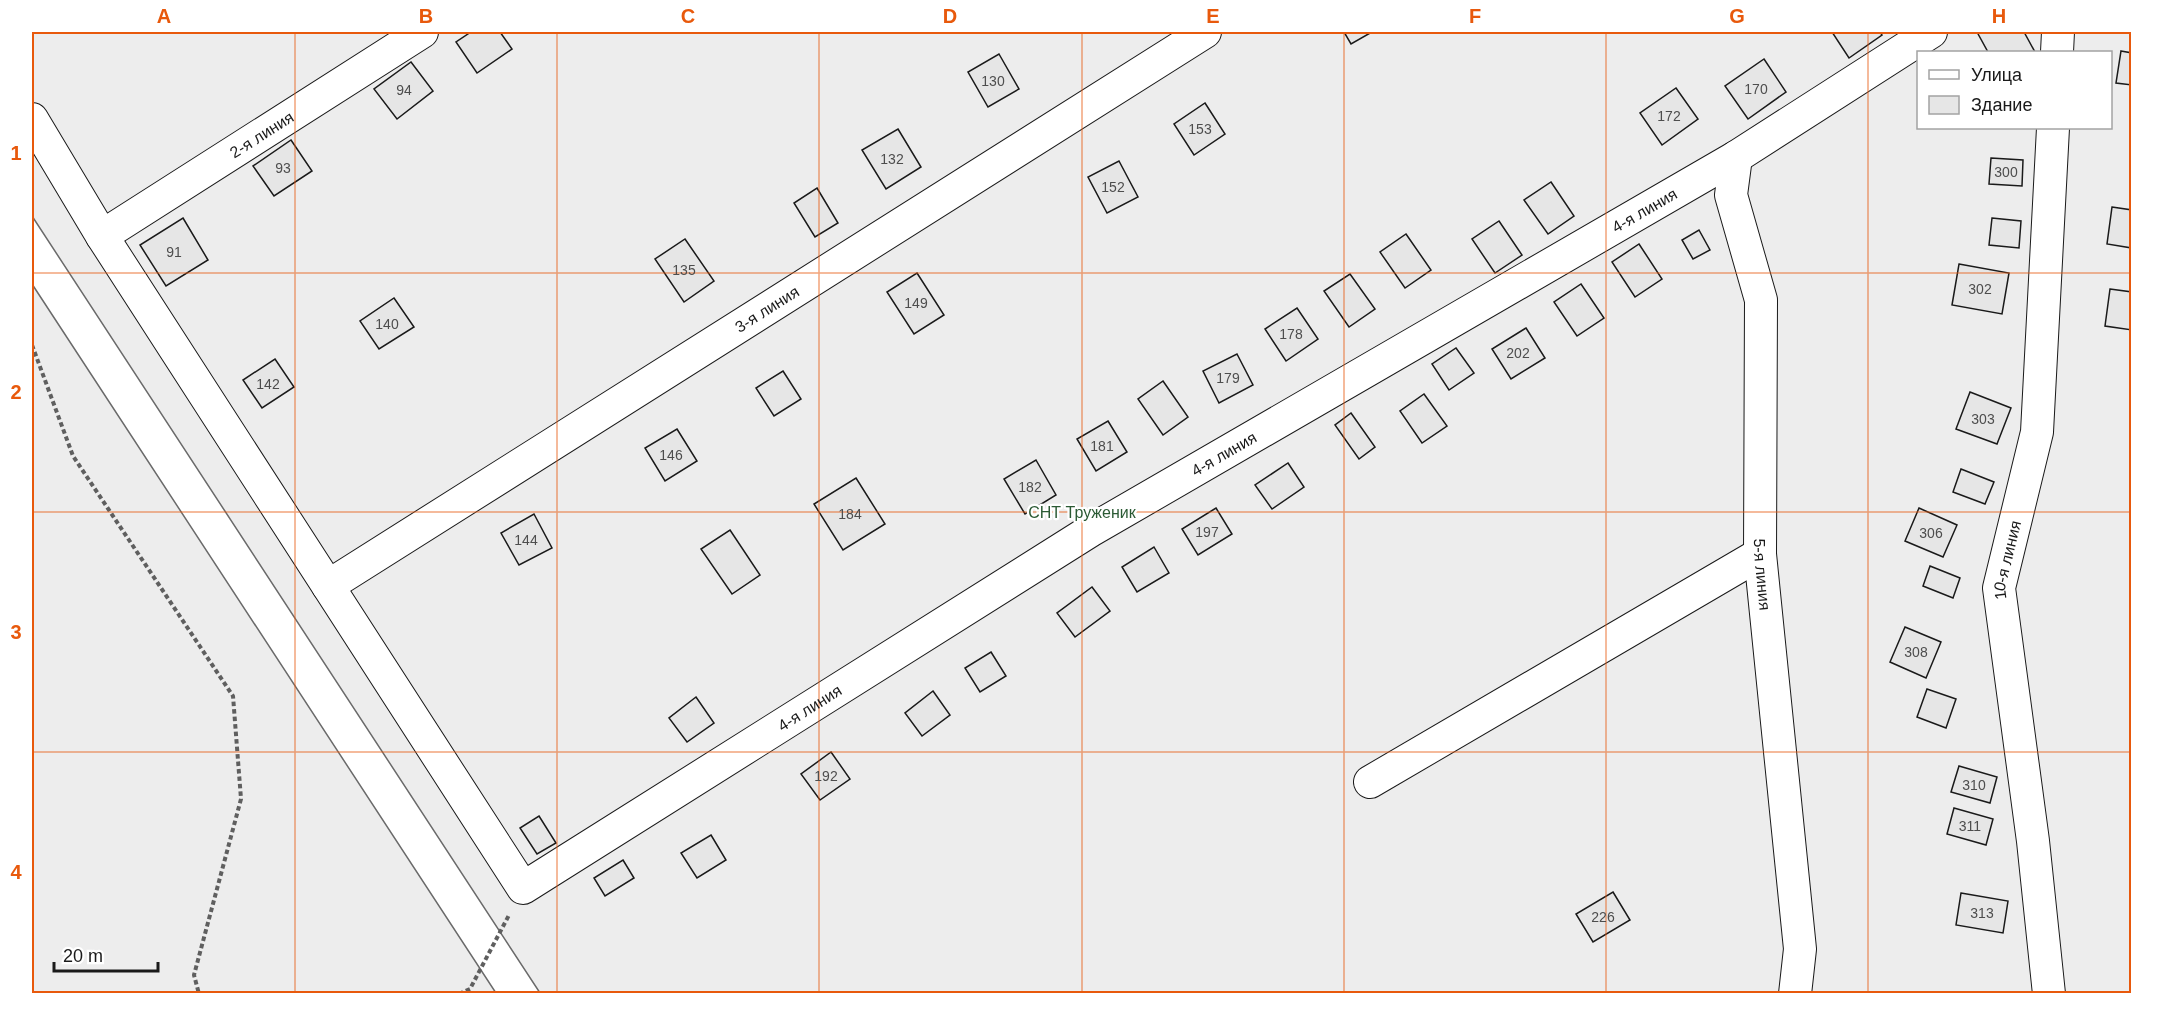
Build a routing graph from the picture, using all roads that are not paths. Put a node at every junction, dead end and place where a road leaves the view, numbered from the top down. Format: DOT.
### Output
graph roads {
  1 [pos="422,32"];
  2 [pos="1205,32"];
  3 [pos="1931,32"];
  4 [pos="2058,32"];
  5 [pos="2057,51"];
  6 [pos="32,119"];
  7 [pos="2053,129"];
  8 [pos="1736,157"];
  9 [pos="102,236"];
  10 [pos="1760,554"];
  11 [pos="328,586"];
  12 [pos="1370,782"];
  13 [pos="1795,993"];
  14 [pos="2049,993"];
  1 -- 9 [label="street, 2-я линия"];
  2 -- 11 [label="street, 3-я линия"];
  3 -- 8 [label="street, 4-я линия"];
  4 -- 5 [label="street"];
  6 -- 9 [label="street"];
  7 -- 14 [label="street, 10-я линия"];
  8 -- 10 [label="street, 5-я линия"];
  8 -- 11 [label="street, 4-я линия"];
  9 -- 11 [label="street"];
  10 -- 12 [label="street"];
  10 -- 13 [label="street, 5-я линия"];
}
